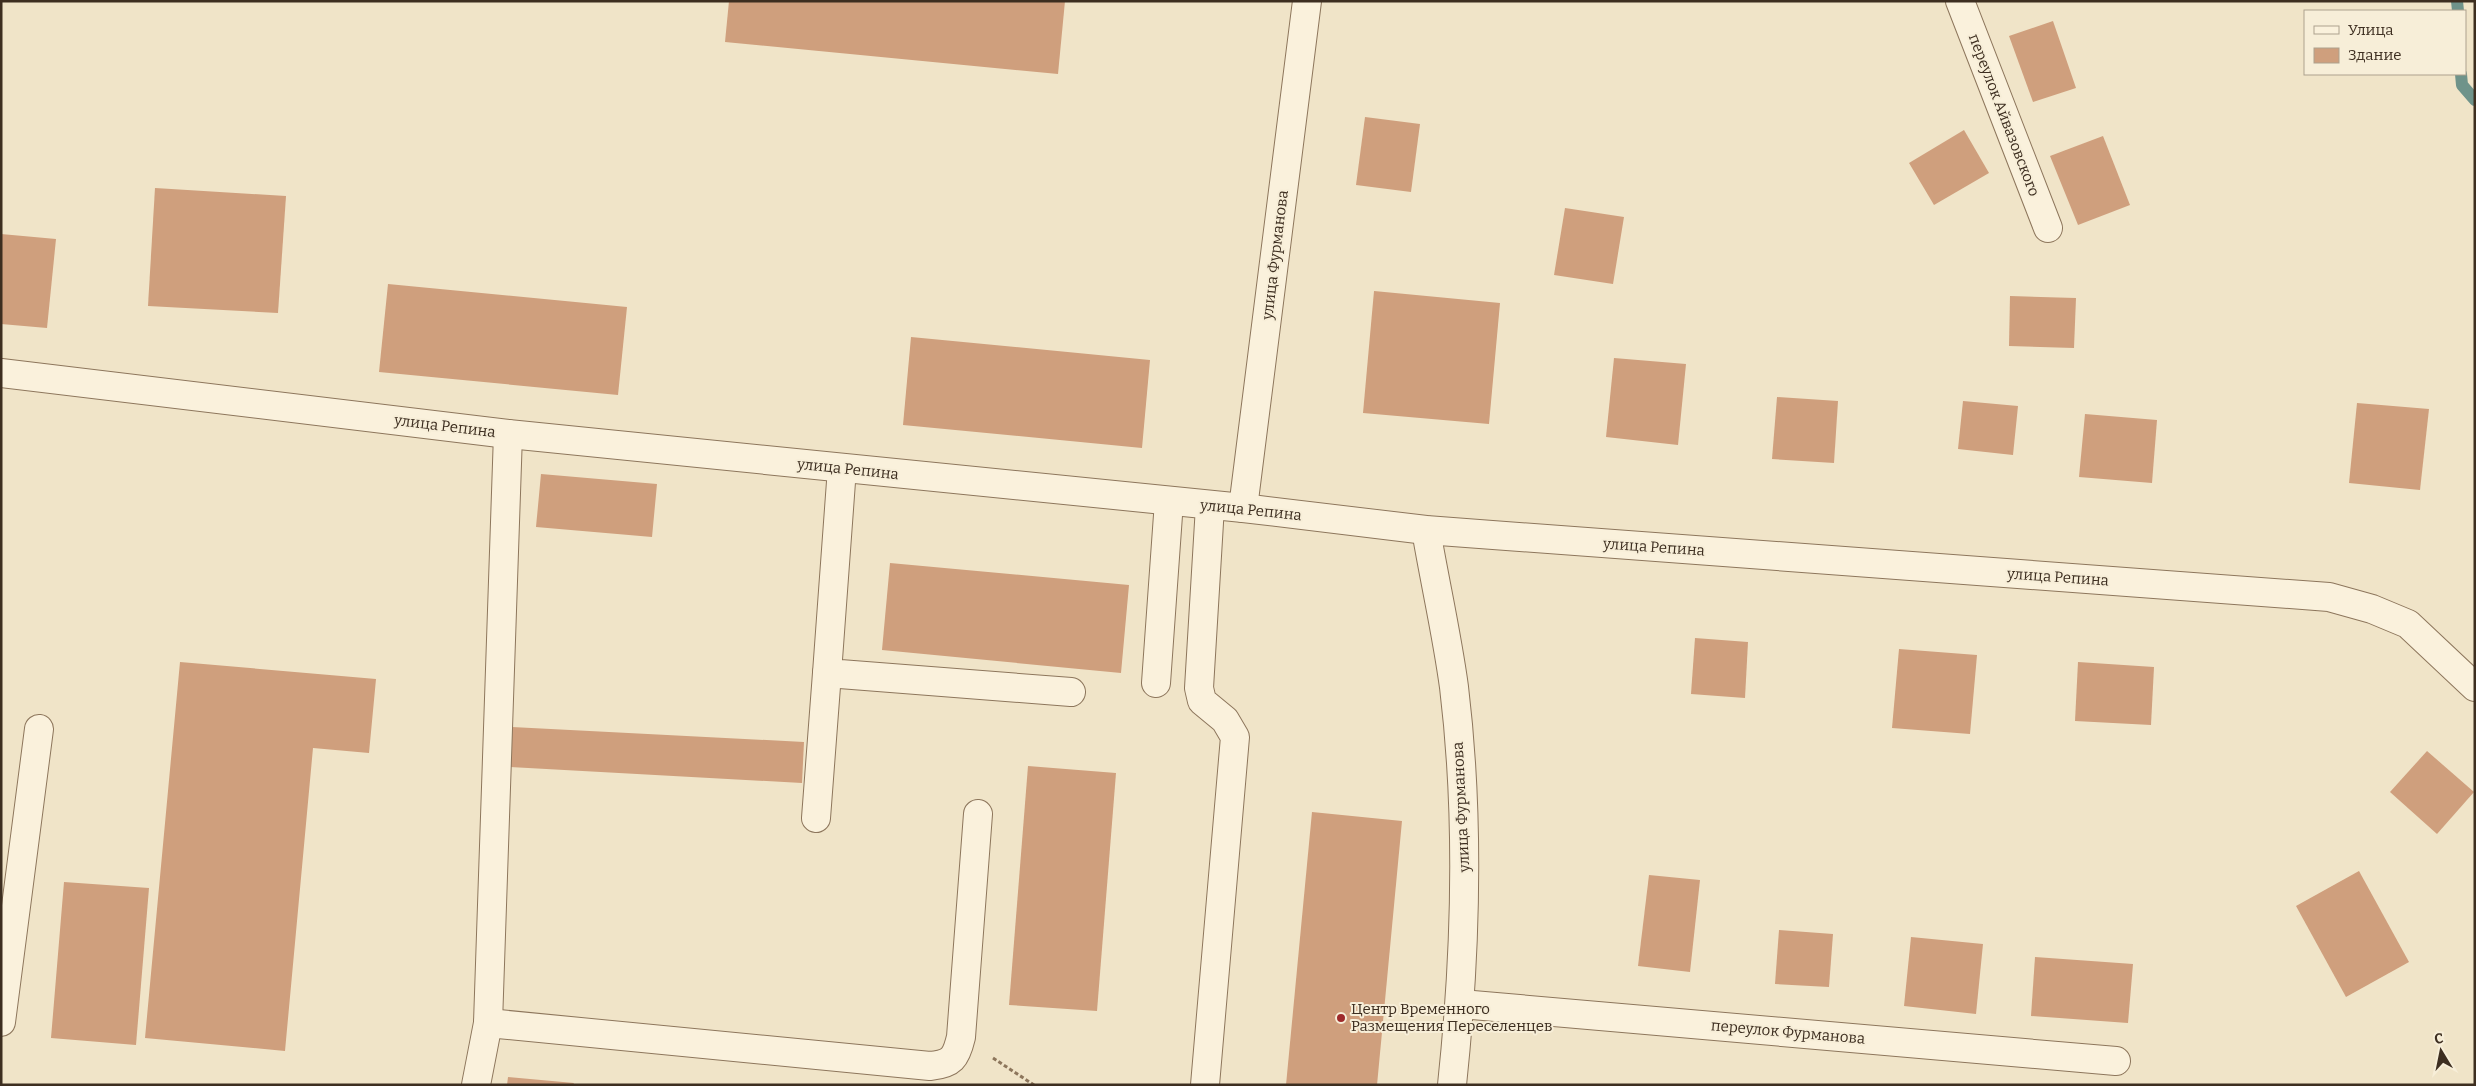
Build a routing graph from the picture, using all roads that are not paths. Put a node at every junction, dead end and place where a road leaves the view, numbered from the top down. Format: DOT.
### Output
graph roads {
  1 [pos="1308,1"];
  2 [pos="1960,1"];
  3 [pos="2048,228"];
  4 [pos="1,373"];
  5 [pos="508,434"];
  6 [pos="842,468"];
  7 [pos="1169,501"];
  8 [pos="1210,506"];
  9 [pos="1243,508"];
  10 [pos="1426,530"];
  11 [pos="827,673"];
  12 [pos="1156,682"];
  13 [pos="2475,687"];
  14 [pos="1071,692"];
  15 [pos="39,728"];
  16 [pos="978,814"];
  17 [pos="816,818"];
  18 [pos="1461,1004"];
  19 [pos="2,1012"];
  20 [pos="488,1024"];
  21 [pos="2116,1061"];
  22 [pos="476,1085"];
  23 [pos="1205,1085"];
  24 [pos="1452,1085"];
  1 -- 9 [label="street, улица Фурманова"];
  2 -- 3 [label="street, переулок Айвазовского"];
  4 -- 5 [label="street, улица Репина"];
  5 -- 6 [label="street, улица Репина"];
  5 -- 20 [label="street"];
  6 -- 7 [label="street, улица Репина"];
  6 -- 11 [label="street"];
  7 -- 8 [label="street, улица Репина"];
  7 -- 12 [label="street"];
  8 -- 9 [label="street, улица Репина"];
  8 -- 23 [label="street"];
  9 -- 10 [label="street, улица Репина"];
  10 -- 13 [label="street, улица Репина"];
  10 -- 18 [label="street, улица Фурманова"];
  11 -- 14 [label="street"];
  11 -- 17 [label="street"];
  15 -- 19 [label="street"];
  16 -- 20 [label="street"];
  18 -- 21 [label="street, переулок Фурманова"];
  18 -- 24 [label="street, улица Фурманова"];
  20 -- 22 [label="street"];
}
